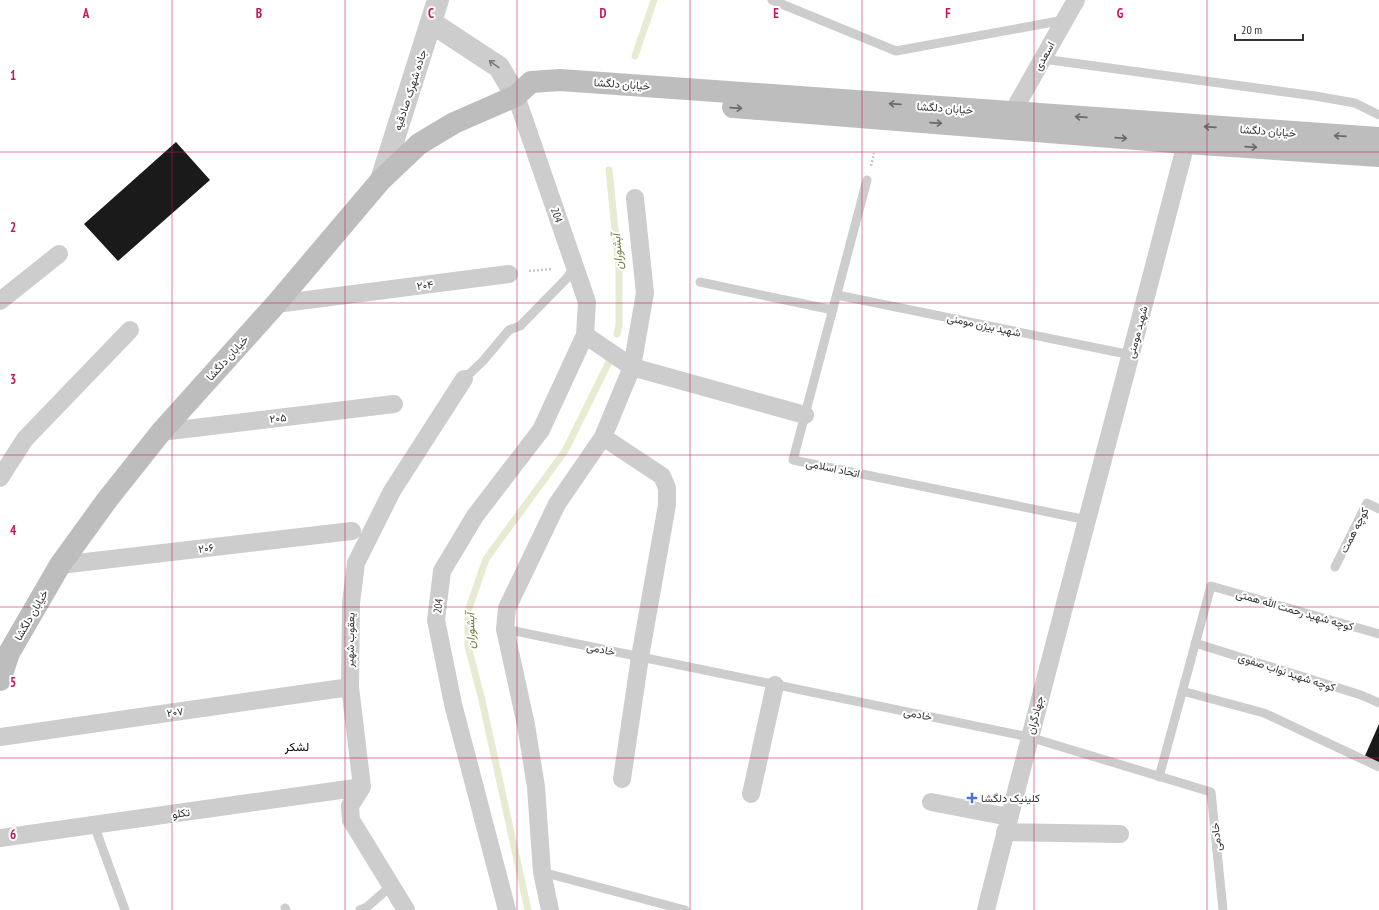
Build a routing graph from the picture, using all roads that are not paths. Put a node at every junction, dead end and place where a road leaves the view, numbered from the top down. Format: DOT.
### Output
graph roads {
  1 [pos="438,0"];
  2 [pos="772,0"];
  3 [pos="1076,0"];
  4 [pos="1065,20"];
  5 [pos="432,23"];
  6 [pos="1043,59"];
  7 [pos="516,96"];
  8 [pos="1012,113"];
  9 [pos="1379,115"];
  10 [pos="1379,138"];
  11 [pos="1186,143"];
  12 [pos="1379,156"];
  13 [pos="381,180"];
  14 [pos="867,180"];
  15 [pos="635,198"];
  16 [pos="59,254"];
  17 [pos="574,266"];
  18 [pos="509,274"];
  19 [pos="700,282"];
  20 [pos="837,295"];
  21 [pos="0,301"];
  22 [pos="276,304"];
  23 [pos="833,310"];
  24 [pos="130,330"];
  25 [pos="585,335"];
  26 [pos="1131,355"];
  27 [pos="632,366"];
  28 [pos="464,379"];
  29 [pos="394,404"];
  30 [pos="805,415"];
  31 [pos="161,432"];
  32 [pos="602,437"];
  33 [pos="0,478"];
  34 [pos="1379,509"];
  35 [pos="1087,520"];
  36 [pos="352,531"];
  37 [pos="60,565"];
  38 [pos="1335,567"];
  39 [pos="505,629"];
  40 [pos="1379,634"];
  41 [pos="1195,643"];
  42 [pos="640,657"];
  43 [pos="0,680"];
  44 [pos="775,685"];
  45 [pos="350,687"];
  46 [pos="1182,691"];
  47 [pos="1379,703"];
  48 [pos="1029,737"];
  49 [pos="0,738"];
  50 [pos="1379,767"];
  51 [pos="1159,776"];
  52 [pos="622,779"];
  53 [pos="362,787"];
  54 [pos="752,794"];
  55 [pos="931,802"];
  56 [pos="1007,824"];
  57 [pos="94,825"];
  58 [pos="1120,834"];
  59 [pos="0,838"];
  60 [pos="542,872"];
  61 [pos="391,886"];
  62 [pos="125,910"];
  63 [pos="360,910"];
  64 [pos="406,910"];
  65 [pos="507,910"];
  66 [pos="550,910"];
  67 [pos="685,910"];
  68 [pos="986,910"];
  69 [pos="1223,910"];
  1 -- 5 [label="street, جاده شهرک صادقیه"];
  2 -- 4 [label="lane"];
  3 -- 4 [label="street, اسعدی"];
  4 -- 6 [label="street, اسعدی"];
  7 -- 5 [label="street, one-way"];
  5 -- 13 [label="street, جاده شهرک صادقیه"];
  6 -- 8 [label="street, اسعدی"];
  6 -- 9 [label="lane"];
  8 -- 7 [label="main road, خیابان دلگشا, one-way"];
  7 -- 11 [label="main road, خیابان دلگشا, one-way"];
  7 -- 13 [label="main road, خیابان دلگشا"];
  7 -- 17 [label="street, 204"];
  10 -- 8 [label="main road, خیابان دلگشا, one-way"];
  11 -- 12 [label="main road, خیابان دلگشا, one-way"];
  11 -- 26 [label="street, شهید مومنی"];
  13 -- 22 [label="main road, خیابان دلگشا"];
  14 -- 20 [label="lane, اتحاد اسلامی"];
  15 -- 27 [label="street"];
  16 -- 21 [label="street"];
  17 -- 25 [label="street, 204"];
  17 -- 28 [label="lane"];
  18 -- 22 [label="street, ۲۰۴"];
  19 -- 23 [label="lane"];
  20 -- 23 [label="lane, اتحاد اسلامی"];
  20 -- 26 [label="lane, شهید بیژن مومنی"];
  22 -- 31 [label="main road, خیابان دلگشا"];
  23 -- 30 [label="lane, اتحاد اسلامی"];
  24 -- 33 [label="street"];
  25 -- 27 [label="street"];
  25 -- 65 [label="street, 204"];
  26 -- 35 [label="street, شهید مومنی"];
  27 -- 30 [label="street"];
  27 -- 32 [label="street"];
  28 -- 45 [label="street, یعقوب شهیر"];
  29 -- 31 [label="street, ۲۰۵"];
  30 -- 35 [label="lane, اتحاد اسلامی"];
  31 -- 37 [label="main road, خیابان دلگشا"];
  32 -- 39 [label="street"];
  32 -- 42 [label="street"];
  34 -- 38 [label="lane, کوچه همت"];
  35 -- 48 [label="street, جهادگران"];
  36 -- 37 [label="street, ۲۰۶"];
  37 -- 43 [label="main road, خیابان دلگشا"];
  39 -- 42 [label="lane, خادمی"];
  39 -- 60 [label="street"];
  40 -- 41 [label="lane, کوچه شهید رحمت الله همتی"];
  41 -- 46 [label="lane"];
  41 -- 47 [label="lane, کوچه شهید نواب صفوی"];
  42 -- 44 [label="lane, خادمی"];
  42 -- 52 [label="street"];
  44 -- 48 [label="lane, خادمی"];
  44 -- 54 [label="street"];
  45 -- 49 [label="street, ۲۰۷"];
  45 -- 53 [label="street, یعقوب شهیر"];
  46 -- 50 [label="lane"];
  46 -- 51 [label="lane"];
  48 -- 51 [label="lane, خادمی"];
  48 -- 56 [label="street, جهادگران"];
  51 -- 69 [label="lane, خادمی"];
  53 -- 57 [label="street, تکلو"];
  53 -- 61 [label="street"];
  55 -- 56 [label="street"];
  56 -- 58 [label="street"];
  56 -- 68 [label="street, جهادگران"];
  57 -- 59 [label="street, تکلو"];
  57 -- 62 [label="lane"];
  60 -- 66 [label="street"];
  60 -- 67 [label="lane"];
  61 -- 63 [label="lane"];
  61 -- 64 [label="street"];
}
